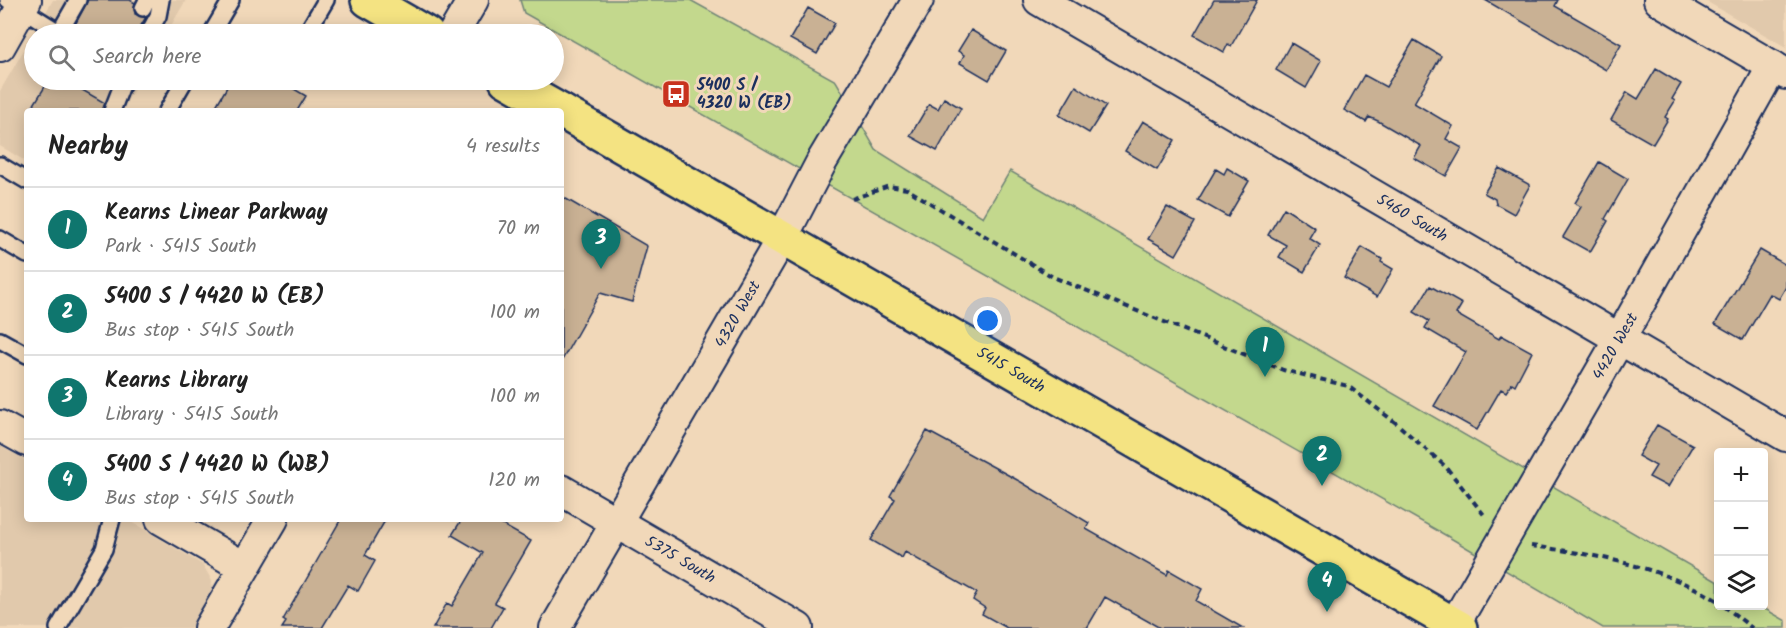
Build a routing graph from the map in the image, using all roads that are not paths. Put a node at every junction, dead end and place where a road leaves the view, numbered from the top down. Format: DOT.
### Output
graph roads {
  1 [pos="78,0"];
  2 [pos="161,0"];
  3 [pos="231,0"];
  4 [pos="326,0"];
  5 [pos="368,0"];
  6 [pos="473,0"];
  7 [pos="918,0"];
  8 [pos="1039,0"];
  9 [pos="1659,0"];
  10 [pos="18,3"];
  11 [pos="53,24"];
  12 [pos="69,24"];
  13 [pos="154,24"];
  14 [pos="220,24"];
  15 [pos="312,24"];
  16 [pos="410,24"];
  17 [pos="459,24"];
  18 [pos="0,45"];
  19 [pos="1779,70"];
  20 [pos="120,90"];
  21 [pos="179,90"];
  22 [pos="524,90"];
  23 [pos="113,108"];
  24 [pos="169,108"];
  25 [pos="556,108"];
  26 [pos="564,113"];
  27 [pos="0,165"];
  28 [pos="24,179"];
  29 [pos="782,238"];
  30 [pos="0,239"];
  31 [pos="24,253"];
  32 [pos="0,340"];
  33 [pos="1619,340"];
  34 [pos="24,353"];
  35 [pos="0,426"];
  36 [pos="1786,436"];
  37 [pos="24,439"];
  38 [pos="564,492"];
  39 [pos="111,522"];
  40 [pos="166,522"];
  41 [pos="271,522"];
  42 [pos="616,522"];
  43 [pos="244,567"];
  44 [pos="1457,626"];
  45 [pos="58,628"];
  46 [pos="209,628"];
  47 [pos="555,628"];
  48 [pos="798,628"];
  1 -- 12 [label="lane"];
  2 -- 13 [label="lane"];
  3 -- 14 [label="lane"];
  4 -- 15 [label="lane"];
  5 -- 16 [label="main road"];
  6 -- 17 [label="street"];
  7 -- 29 [label="street, 4320 West"];
  8 -- 33 [label="street, 5460 South"];
  9 -- 19 [label="street"];
  10 -- 11 [label="lane"];
  10 -- 18 [label="street"];
  19 -- 33 [label="street, 4420 West"];
  20 -- 23 [label="lane"];
  21 -- 24 [label="lane"];
  22 -- 25 [label="main road, 5415 South"];
  26 -- 29 [label="main road, 5415 South"];
  27 -- 28 [label="lane"];
  29 -- 42 [label="street, 4320 West"];
  29 -- 44 [label="main road, 5415 South"];
  30 -- 31 [label="lane"];
  32 -- 34 [label="lane"];
  33 -- 36 [label="street, 5460 South"];
  33 -- 44 [label="street, 4420 West"];
  35 -- 37 [label="street"];
  38 -- 42 [label="street, 5375 South"];
  39 -- 45 [label="lane"];
  40 -- 43 [label="street"];
  41 -- 43 [label="street"];
  42 -- 47 [label="street, 4320 West"];
  42 -- 48 [label="street, 5375 South"];
  43 -- 46 [label="street"];
}
